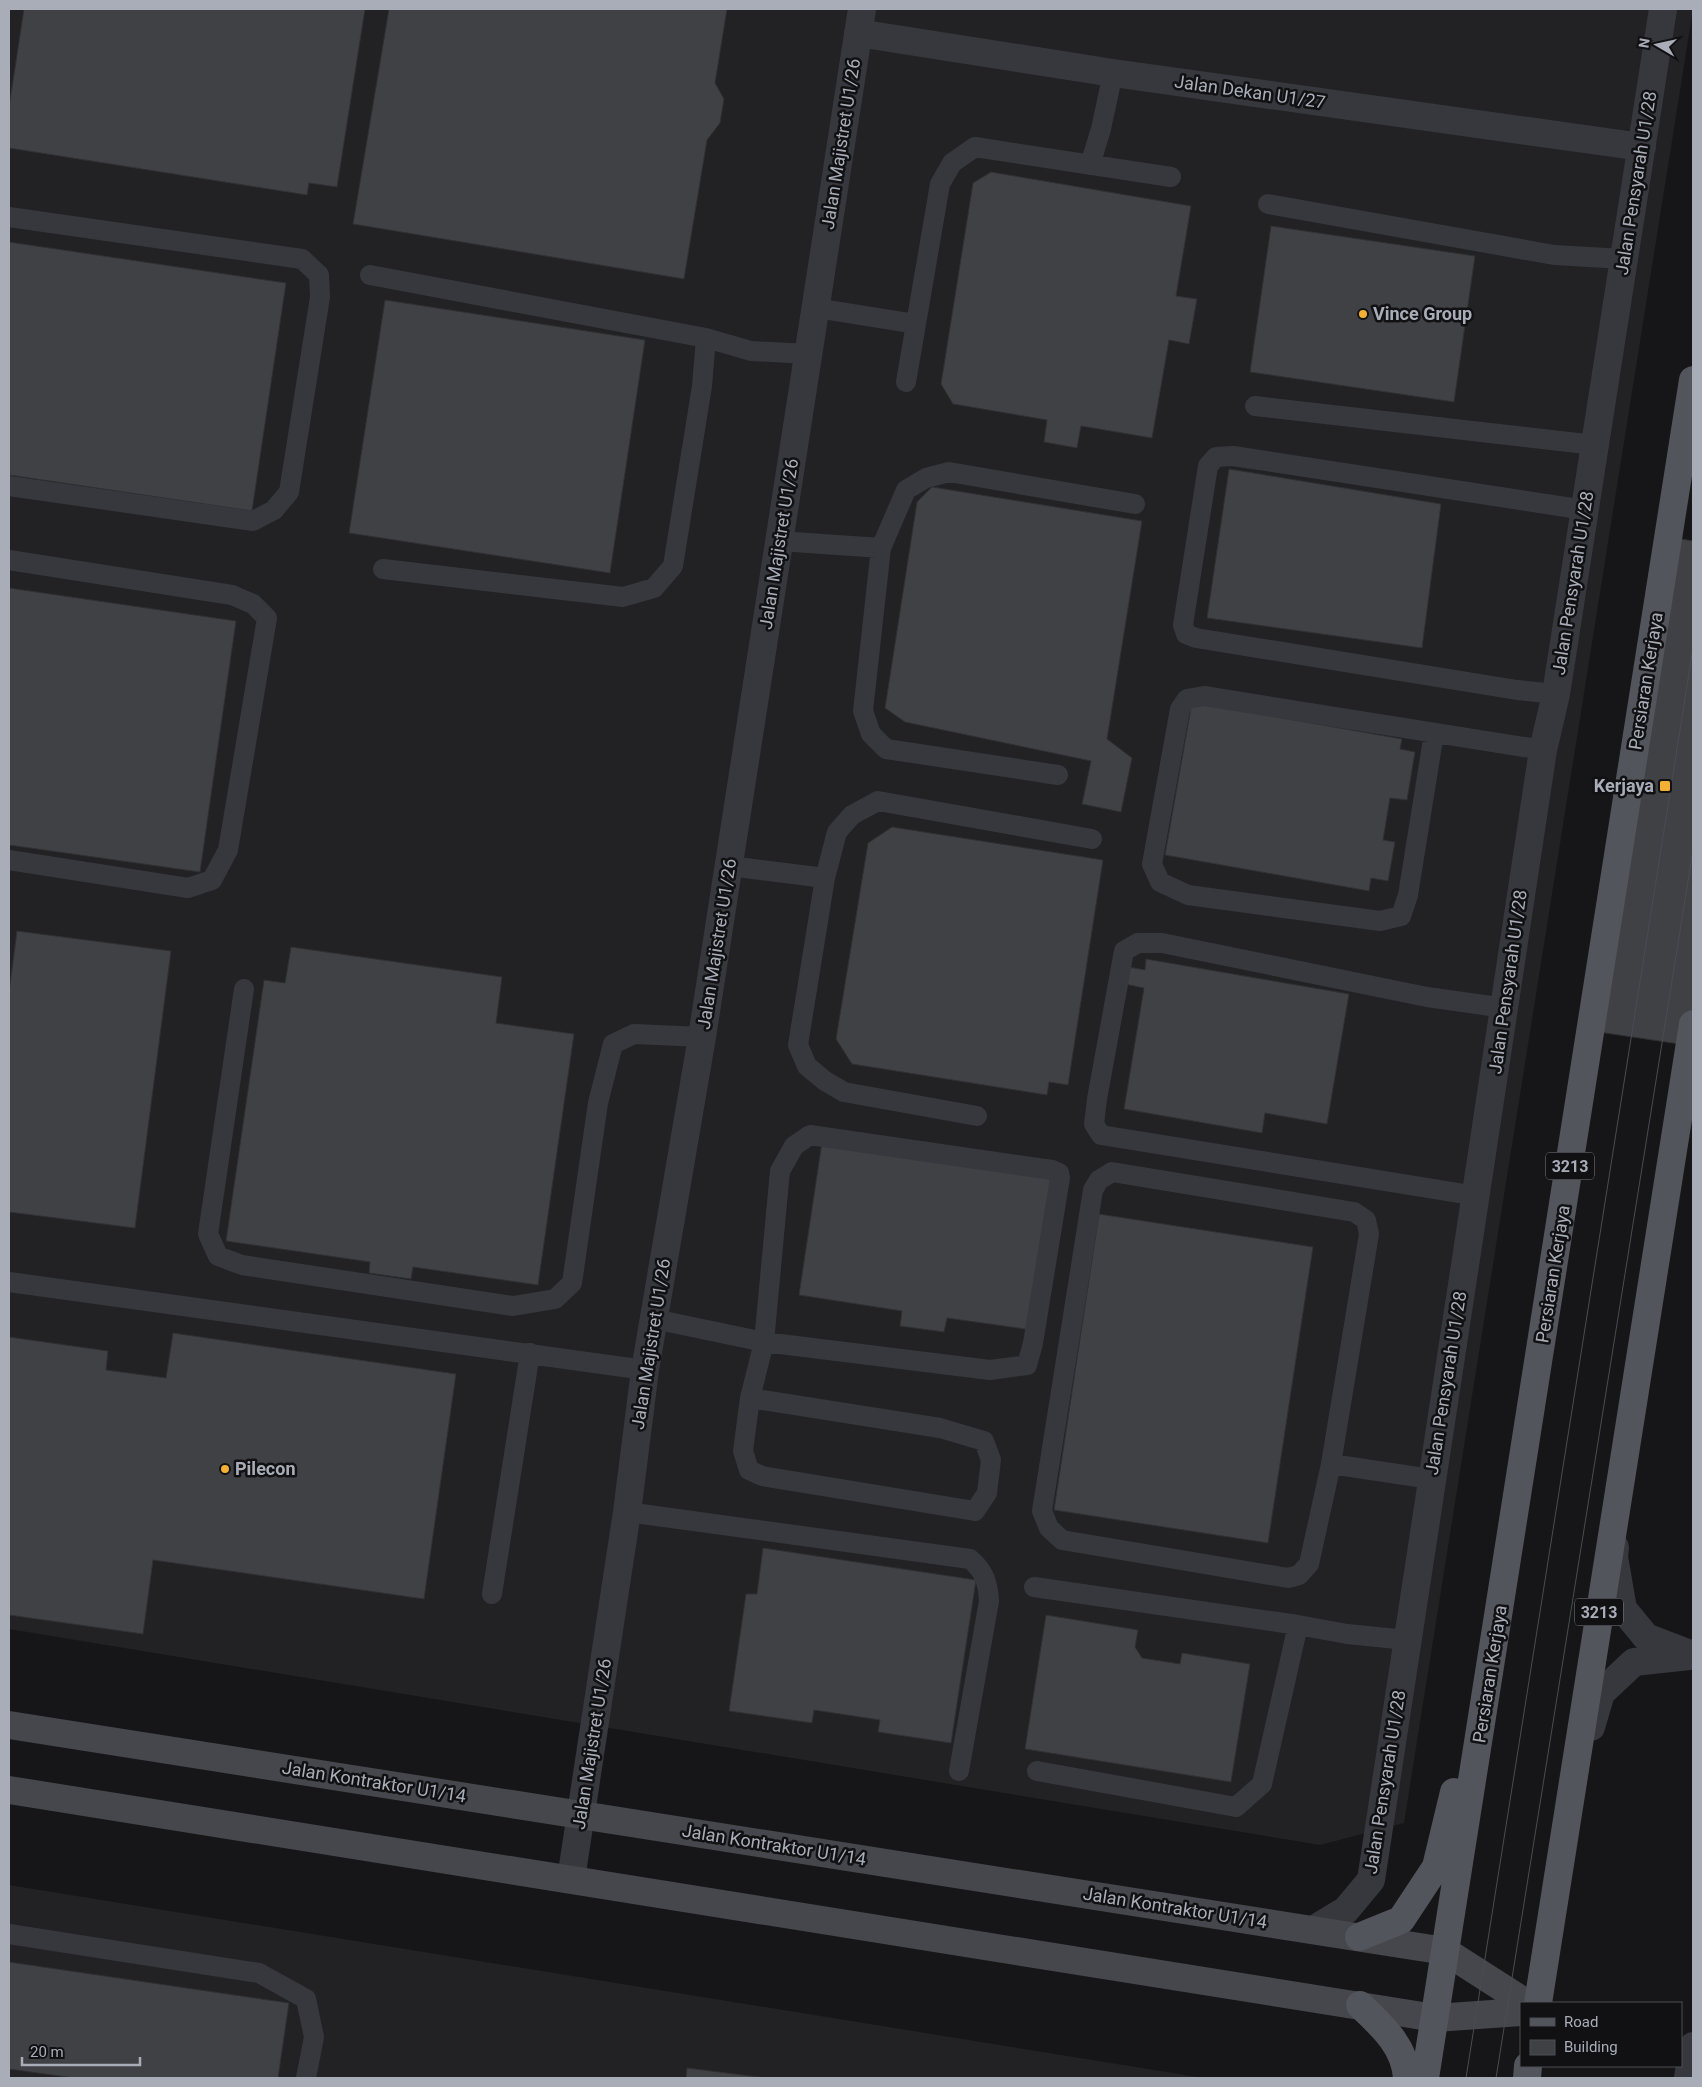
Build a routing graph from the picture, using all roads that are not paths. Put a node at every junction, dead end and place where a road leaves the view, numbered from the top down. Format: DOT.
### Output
graph roads {
  1 [pos="1663,9"];
  2 [pos="860,21"];
  3 [pos="1113,74"];
  4 [pos="1642,147"];
  5 [pos="1090,164"];
  6 [pos="1171,177"];
  7 [pos="1268,204"];
  8 [pos="9,217"];
  9 [pos="1624,259"];
  10 [pos="370,275"];
  11 [pos="816,308"];
  12 [pos="916,324"];
  13 [pos="706,338"];
  14 [pos="809,354"];
  15 [pos="1693,380"];
  16 [pos="906,382"];
  17 [pos="1255,406"];
  18 [pos="1595,445"];
  19 [pos="9,486"];
  20 [pos="1135,504"];
  21 [pos="1585,510"];
  22 [pos="779,541"];
  23 [pos="881,548"];
  24 [pos="9,560"];
  25 [pos="383,569"];
  26 [pos="1556,694"];
  27 [pos="1434,733"];
  28 [pos="1543,750"];
  29 [pos="1058,775"];
  30 [pos="1092,839"];
  31 [pos="9,860"];
  32 [pos="729,866"];
  33 [pos="826,878"];
  34 [pos="244,989"];
  35 [pos="1504,1008"];
  36 [pos="1693,1024"];
  37 [pos="702,1037"];
  38 [pos="977,1116"];
  39 [pos="1477,1196"];
  40 [pos="9,1282"];
  41 [pos="654,1319"];
  42 [pos="764,1342"];
  43 [pos="530,1353"];
  44 [pos="645,1370"];
  45 [pos="750,1398"];
  46 [pos="1629,1424"];
  47 [pos="1331,1464"];
  48 [pos="1430,1479"];
  49 [pos="627,1512"];
  50 [pos="1504,1584"];
  51 [pos="1034,1587"];
  52 [pos="492,1594"];
  53 [pos="1298,1625"];
  54 [pos="1407,1640"];
  55 [pos="1693,1656"];
  56 [pos="9,1725"];
  57 [pos="1037,1771"];
  58 [pos="959,1772"];
  59 [pos="9,1790"];
  60 [pos="1570,1799"];
  61 [pos="581,1815"];
  62 [pos="571,1879"];
  63 [pos="1313,1930"];
  64 [pos="9,1934"];
  65 [pos="1359,1937"];
  66 [pos="1445,1951"];
  67 [pos="1524,2002"];
  68 [pos="1538,2002"];
  69 [pos="1360,2005"];
  70 [pos="1520,2012"];
  71 [pos="1435,2018"];
  72 [pos="1693,2046"];
  73 [pos="306,2078"];
  74 [pos="1406,2078"];
  75 [pos="1425,2078"];
  76 [pos="1688,2078"];
  1 -- 4 [label="street, Jalan Pensyarah U1/28"];
  2 -- 3 [label="street, Jalan Dekan U1/27"];
  2 -- 11 [label="street, Jalan Majistret U1/26"];
  3 -- 4 [label="street, Jalan Dekan U1/27"];
  3 -- 5 [label="lane"];
  4 -- 9 [label="street, Jalan Pensyarah U1/28"];
  5 -- 6 [label="lane"];
  5 -- 12 [label="lane"];
  7 -- 9 [label="lane"];
  8 -- 19 [label="lane"];
  9 -- 18 [label="street, Jalan Pensyarah U1/28"];
  10 -- 13 [label="lane"];
  11 -- 12 [label="lane"];
  11 -- 14 [label="street, Jalan Majistret U1/26"];
  12 -- 16 [label="lane"];
  13 -- 14 [label="lane"];
  13 -- 25 [label="lane"];
  14 -- 22 [label="street, Jalan Majistret U1/26"];
  15 -- 50 [label="main road, Persiaran Kerjaya / 3213"];
  17 -- 18 [label="lane"];
  18 -- 21 [label="street, Jalan Pensyarah U1/28"];
  20 -- 23 [label="lane"];
  21 -- 26 [label="street, Jalan Pensyarah U1/28"];
  21 -- 26 [label="lane"];
  22 -- 23 [label="lane"];
  22 -- 32 [label="street, Jalan Majistret U1/26"];
  23 -- 29 [label="lane"];
  24 -- 31 [label="lane"];
  26 -- 28 [label="street, Jalan Pensyarah U1/28"];
  27 -- 27 [label="lane"];
  27 -- 28 [label="lane"];
  28 -- 35 [label="street, Jalan Pensyarah U1/28"];
  30 -- 33 [label="lane"];
  32 -- 33 [label="lane"];
  32 -- 37 [label="street, Jalan Majistret U1/26"];
  33 -- 38 [label="lane"];
  34 -- 37 [label="lane"];
  35 -- 39 [label="street, Jalan Pensyarah U1/28"];
  35 -- 39 [label="lane"];
  36 -- 46 [label="main road, 3213"];
  37 -- 41 [label="street, Jalan Majistret U1/26"];
  39 -- 48 [label="street, Jalan Pensyarah U1/28"];
  40 -- 43 [label="lane"];
  41 -- 42 [label="lane"];
  41 -- 44 [label="street, Jalan Majistret U1/26"];
  42 -- 42 [label="lane"];
  42 -- 45 [label="lane"];
  43 -- 44 [label="lane"];
  43 -- 52 [label="lane"];
  44 -- 49 [label="street, Jalan Majistret U1/26"];
  45 -- 45 [label="lane"];
  46 -- 55 [label="street"];
  46 -- 60 [label="main road, 3213"];
  47 -- 47 [label="lane"];
  47 -- 48 [label="lane"];
  48 -- 54 [label="street, Jalan Pensyarah U1/28"];
  49 -- 58 [label="lane"];
  49 -- 61 [label="street, Jalan Majistret U1/26"];
  50 -- 65 [label="main road"];
  50 -- 66 [label="main road, Persiaran Kerjaya / 3213"];
  51 -- 53 [label="lane"];
  53 -- 54 [label="lane"];
  53 -- 57 [label="lane"];
  54 -- 63 [label="street, Jalan Pensyarah U1/28"];
  55 -- 60 [label="street"];
  56 -- 61 [label="street, Jalan Kontraktor U1/14"];
  59 -- 62 [label="street"];
  60 -- 68 [label="main road, 3213"];
  61 -- 62 [label="street, Jalan Majistret U1/26"];
  61 -- 63 [label="street, Jalan Kontraktor U1/14"];
  62 -- 69 [label="street"];
  63 -- 65 [label="street, Jalan Kontraktor U1/14"];
  64 -- 73 [label="lane"];
  65 -- 66 [label="street, Jalan Kontraktor U1/14"];
  66 -- 67 [label="street, Jalan Kontraktor U1/14"];
  66 -- 71 [label="main road, Persiaran Kerjaya / 3213"];
  69 -- 71 [label="street"];
  69 -- 74 [label="main road"];
  70 -- 71 [label="street"];
  71 -- 75 [label="main road, Persiaran Kerjaya / 3213"];
  72 -- 76 [label="street"];
}
